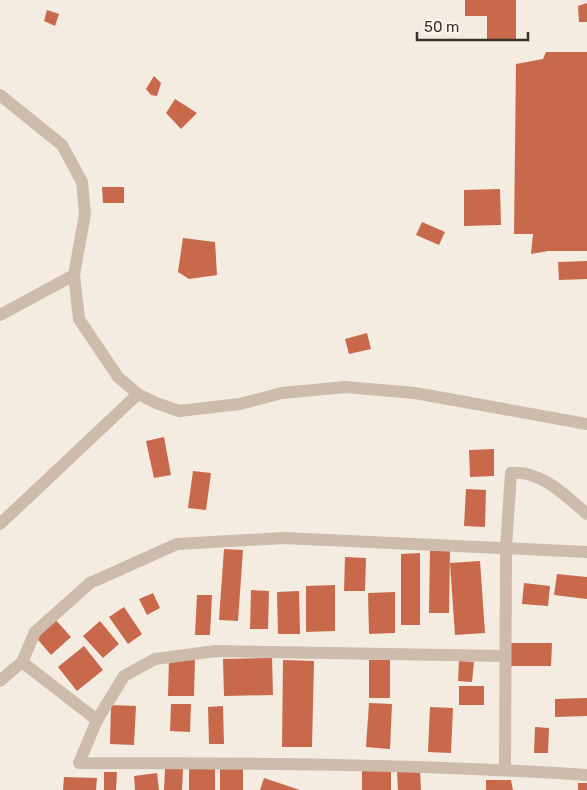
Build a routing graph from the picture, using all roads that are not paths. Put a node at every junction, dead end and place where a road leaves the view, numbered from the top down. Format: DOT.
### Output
graph roads {
  1 [pos="0,95"];
  2 [pos="74,276"];
  3 [pos="0,315"];
  4 [pos="138,394"];
  5 [pos="587,424"];
  6 [pos="587,514"];
  7 [pos="0,524"];
  8 [pos="506,547"];
  9 [pos="587,552"];
  10 [pos="505,656"];
  11 [pos="22,662"];
  12 [pos="0,681"];
  13 [pos="97,720"];
  14 [pos="505,770"];
  15 [pos="587,775"];
  1 -- 2 [label="street"];
  2 -- 3 [label="street"];
  2 -- 4 [label="street"];
  4 -- 5 [label="street"];
  4 -- 7 [label="street"];
  6 -- 8 [label="street"];
  8 -- 9 [label="street"];
  8 -- 10 [label="street"];
  8 -- 11 [label="street"];
  10 -- 13 [label="street"];
  10 -- 14 [label="street"];
  11 -- 12 [label="street"];
  11 -- 13 [label="street"];
  13 -- 14 [label="street"];
  14 -- 15 [label="street"];
}
